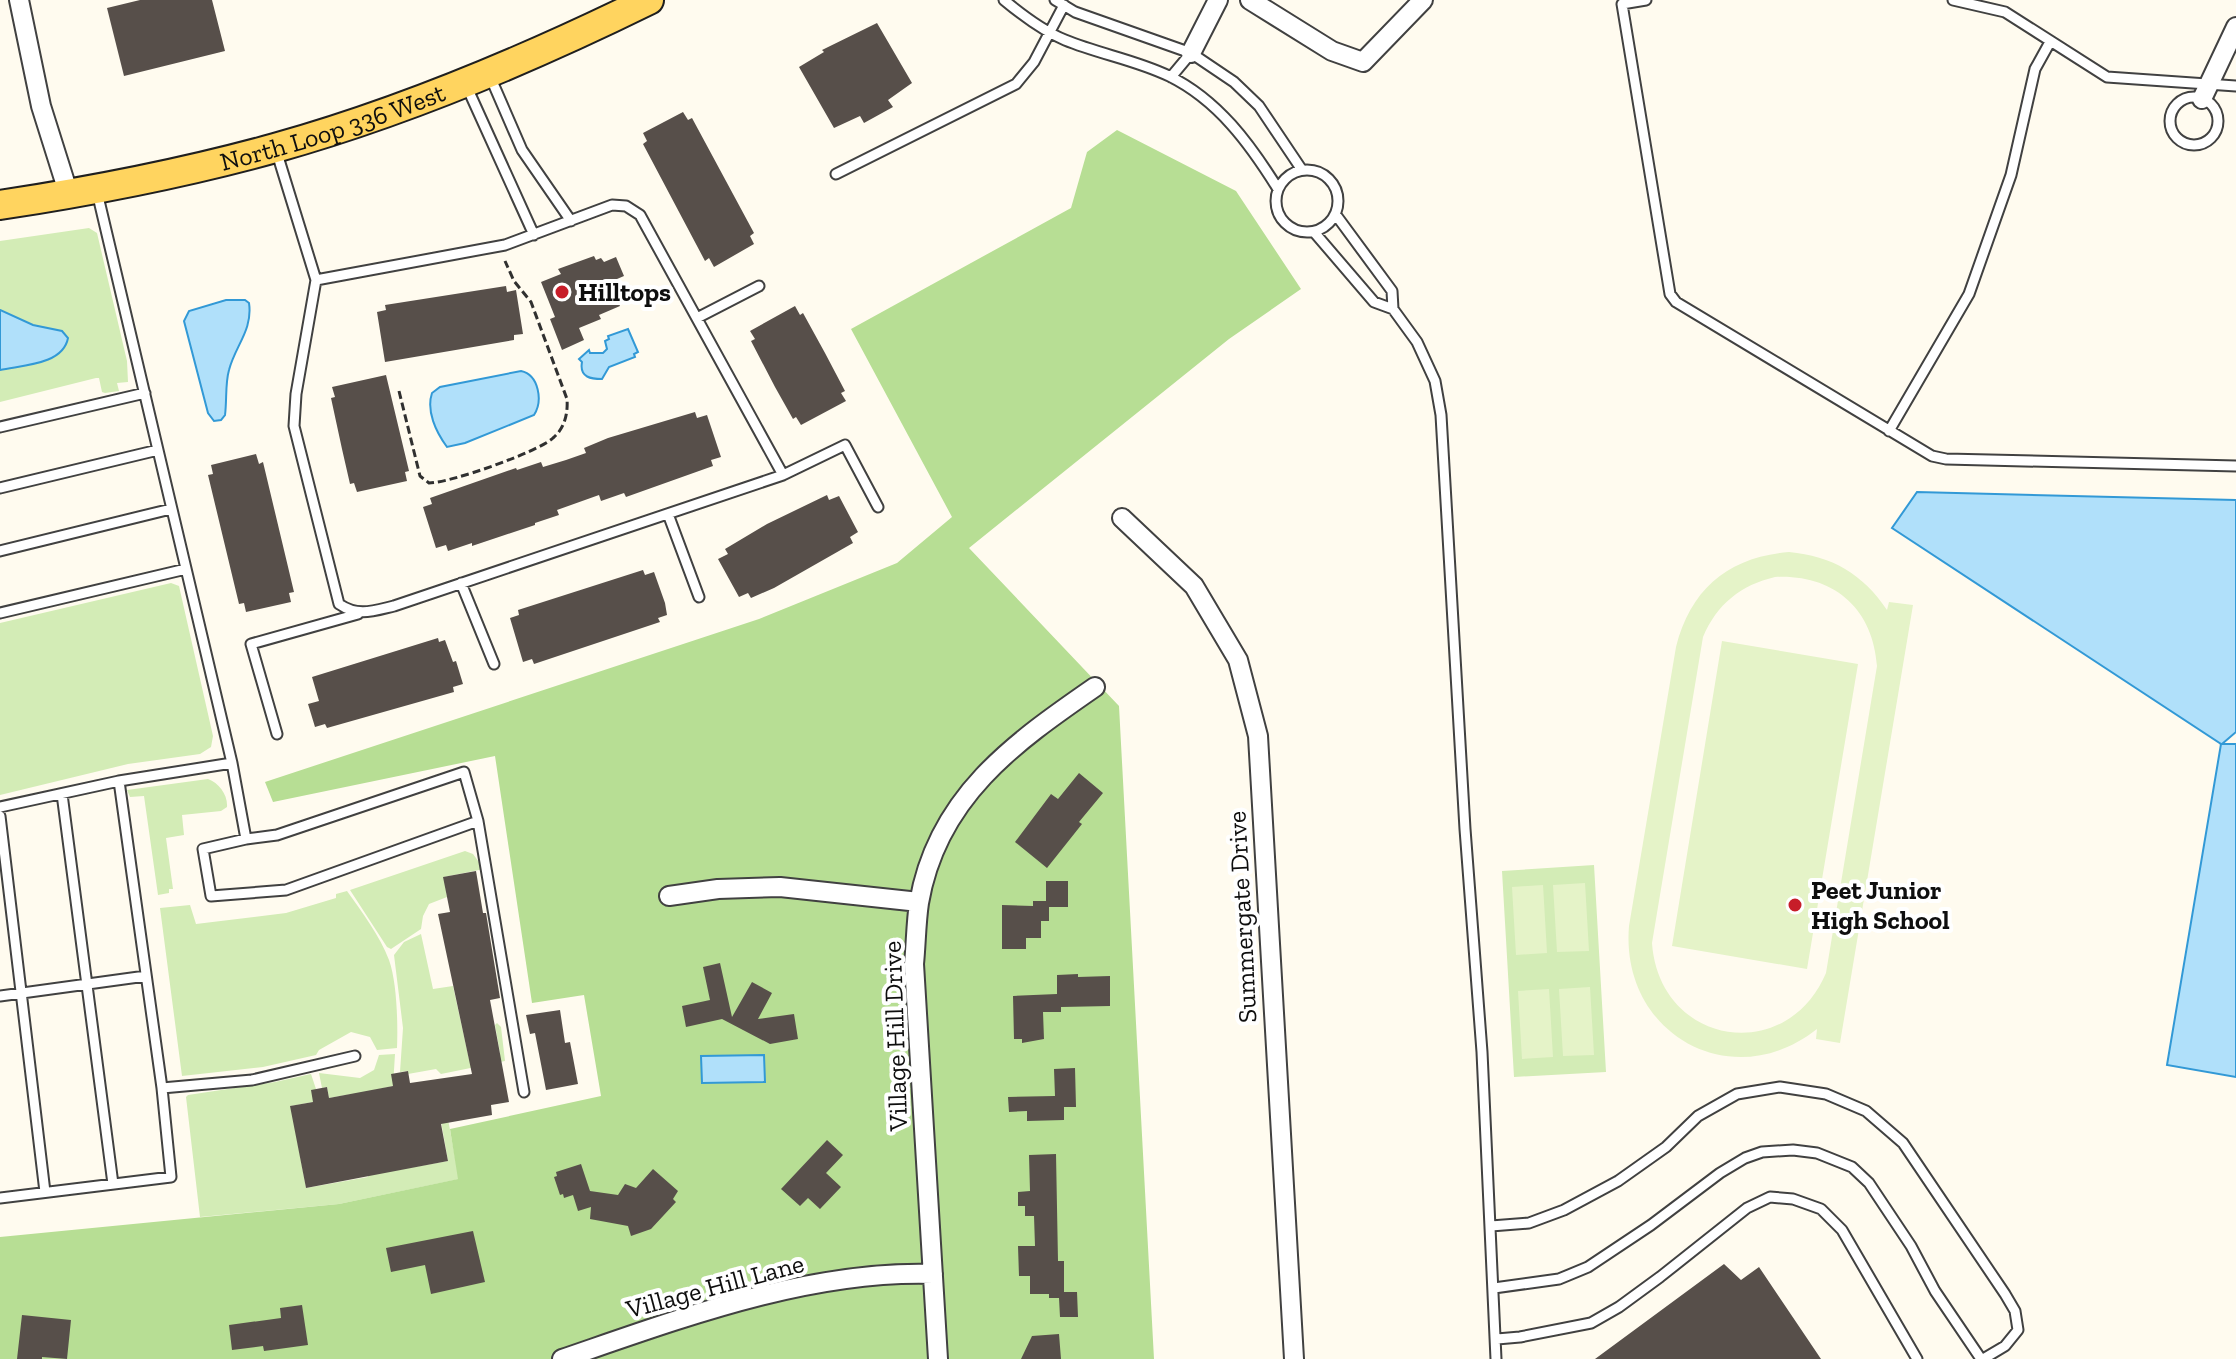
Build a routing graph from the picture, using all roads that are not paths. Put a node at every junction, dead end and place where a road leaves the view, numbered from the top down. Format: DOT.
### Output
graph roads {
  1 [pos="19,0"];
  2 [pos="649,0"];
  3 [pos="1004,0"];
  4 [pos="1218,0"];
  5 [pos="1250,0"];
  6 [pos="1423,0"];
  7 [pos="1646,0"];
  8 [pos="1953,0"];
  9 [pos="1060,3"];
  10 [pos="2236,27"];
  11 [pos="1051,32"];
  12 [pos="2050,42"];
  13 [pos="1191,53"];
  14 [pos="1171,77"];
  15 [pos="477,78"];
  16 [pos="2236,86"];
  17 [pos="2205,92"];
  18 [pos="276,148"];
  19 [pos="1302,170"];
  20 [pos="836,174"];
  21 [pos="96,189"];
  22 [pos="1278,189"];
  23 [pos="69,195"];
  24 [pos="0,205"];
  25 [pos="1336,215"];
  26 [pos="571,221"];
  27 [pos="1314,232"];
  28 [pos="534,235"];
  29 [pos="316,280"];
  30 [pos="759,286"];
  31 [pos="1393,309"];
  32 [pos="697,318"];
  33 [pos="145,393"];
  34 [pos="0,427"];
  35 [pos="1889,431"];
  36 [pos="158,450"];
  37 [pos="2236,466"];
  38 [pos="783,475"];
  39 [pos="0,488"];
  40 [pos="878,507"];
  41 [pos="171,509"];
  42 [pos="668,514"];
  43 [pos="1122,518"];
  44 [pos="0,551"];
  45 [pos="186,569"];
  46 [pos="461,583"];
  47 [pos="699,597"];
  48 [pos="0,613"];
  49 [pos="361,613"];
  50 [pos="494,664"];
  51 [pos="1095,687"];
  52 [pos="277,734"];
  53 [pos="232,763"];
  54 [pos="119,781"];
  55 [pos="62,794"];
  56 [pos="0,807"];
  57 [pos="0,816"];
  58 [pos="478,821"];
  59 [pos="246,839"];
  60 [pos="669,896"];
  61 [pos="919,902"];
  62 [pos="146,976"];
  63 [pos="87,984"];
  64 [pos="21,993"];
  65 [pos="0,996"];
  66 [pos="355,1056"];
  67 [pos="162,1088"];
  68 [pos="524,1092"];
  69 [pos="113,1184"];
  70 [pos="45,1192"];
  71 [pos="0,1198"];
  72 [pos="1491,1226"];
  73 [pos="933,1274"];
  74 [pos="1494,1288"];
  75 [pos="1497,1339"];
  76 [pos="562,1359"];
  77 [pos="938,1359"];
  78 [pos="1294,1359"];
  79 [pos="1496,1359"];
  80 [pos="1917,1359"];
  81 [pos="1982,1359"];
  1 -- 23 [label="street"];
  2 -- 15 [label="main road, North Loop 336 West"];
  3 -- 11 [label="lane"];
  4 -- 13 [label="street"];
  5 -- 6 [label="street"];
  7 -- 35 [label="lane"];
  8 -- 12 [label="lane"];
  9 -- 11 [label="lane"];
  9 -- 13 [label="lane"];
  10 -- 17 [label="street"];
  11 -- 14 [label="lane"];
  11 -- 20 [label="lane"];
  12 -- 17 [label="lane"];
  12 -- 35 [label="lane"];
  13 -- 14 [label="lane"];
  13 -- 19 [label="lane"];
  14 -- 22 [label="lane"];
  15 -- 18 [label="main road, North Loop 336 West"];
  15 -- 26 [label="lane"];
  15 -- 28 [label="lane"];
  16 -- 17 [label="lane"];
  17 -- 17 [label="lane"];
  18 -- 21 [label="main road, North Loop 336 West"];
  18 -- 29 [label="lane"];
  19 -- 22 [label="lane"];
  19 -- 25 [label="lane"];
  21 -- 23 [label="main road, North Loop 336 West"];
  21 -- 33 [label="lane"];
  22 -- 27 [label="lane"];
  23 -- 24 [label="main road, North Loop 336 West"];
  25 -- 27 [label="lane"];
  25 -- 31 [label="lane"];
  26 -- 28 [label="lane"];
  26 -- 32 [label="lane"];
  27 -- 31 [label="lane"];
  28 -- 29 [label="lane"];
  29 -- 49 [label="lane"];
  30 -- 32 [label="lane"];
  31 -- 72 [label="lane"];
  32 -- 38 [label="lane"];
  33 -- 34 [label="lane"];
  33 -- 36 [label="lane"];
  35 -- 37 [label="lane"];
  36 -- 39 [label="lane"];
  36 -- 41 [label="lane"];
  38 -- 40 [label="lane"];
  38 -- 42 [label="lane"];
  41 -- 44 [label="lane"];
  41 -- 45 [label="lane"];
  42 -- 46 [label="lane"];
  42 -- 47 [label="lane"];
  43 -- 78 [label="street, Summergate Drive"];
  45 -- 48 [label="lane"];
  45 -- 53 [label="lane"];
  46 -- 49 [label="lane"];
  46 -- 50 [label="lane"];
  49 -- 52 [label="lane"];
  51 -- 61 [label="street, Village Hill Drive"];
  53 -- 54 [label="lane"];
  53 -- 59 [label="lane"];
  54 -- 55 [label="lane"];
  54 -- 62 [label="lane"];
  55 -- 56 [label="lane"];
  55 -- 63 [label="lane"];
  57 -- 64 [label="lane"];
  58 -- 59 [label="lane"];
  58 -- 59 [label="lane"];
  58 -- 68 [label="lane"];
  60 -- 61 [label="street"];
  61 -- 73 [label="street, Village Hill Drive"];
  62 -- 63 [label="lane"];
  62 -- 67 [label="lane"];
  63 -- 64 [label="lane"];
  63 -- 69 [label="lane"];
  64 -- 65 [label="lane"];
  64 -- 70 [label="lane"];
  66 -- 67 [label="lane"];
  67 -- 69 [label="lane"];
  69 -- 70 [label="lane"];
  70 -- 71 [label="lane"];
  72 -- 74 [label="lane"];
  72 -- 81 [label="lane"];
  73 -- 76 [label="street, Village Hill Lane"];
  73 -- 77 [label="street, Village Hill Drive"];
  74 -- 75 [label="lane"];
  74 -- 81 [label="lane"];
  75 -- 79 [label="lane"];
  75 -- 80 [label="lane"];
}
